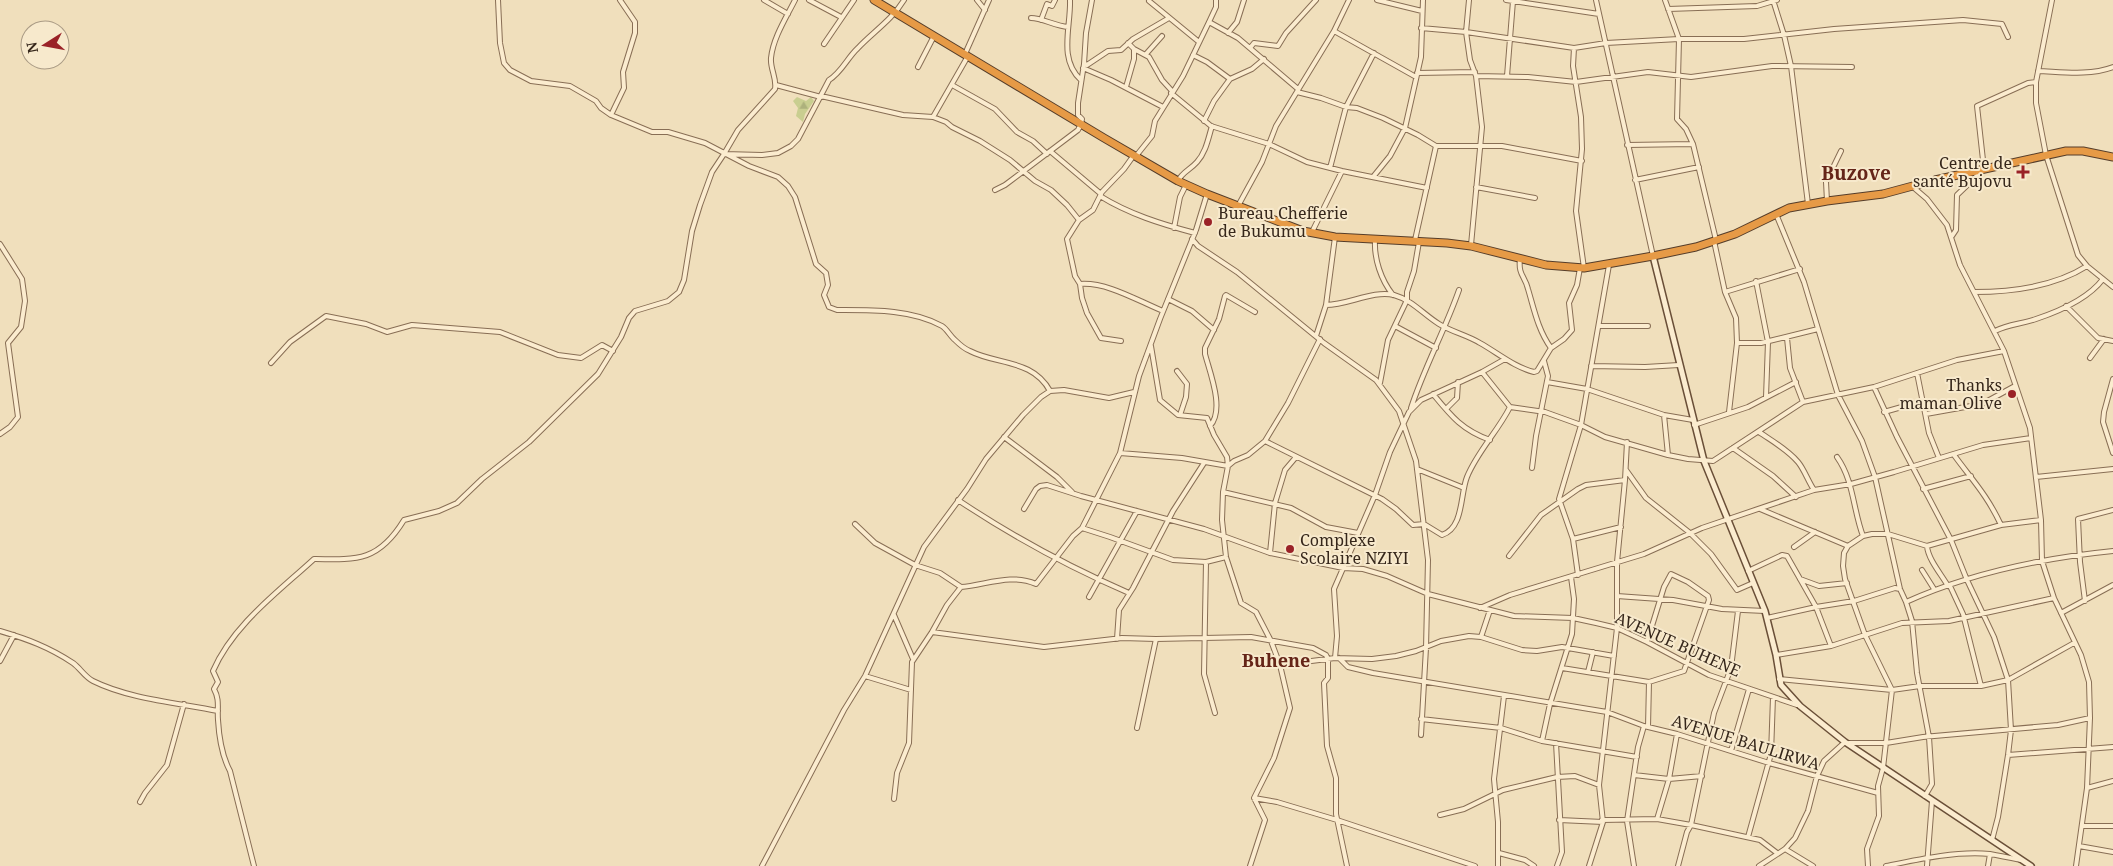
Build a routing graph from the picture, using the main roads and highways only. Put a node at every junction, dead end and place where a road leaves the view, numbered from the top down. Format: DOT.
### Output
graph roads {
  1 [pos="874,0"];
  2 [pos="2113,157"];
  3 [pos="1653,256"];
  4 [pos="2029,865"];
  1 -- 3 [label="highway"];
  2 -- 3 [label="highway"];
  3 -- 4 [label="main road"];
}
